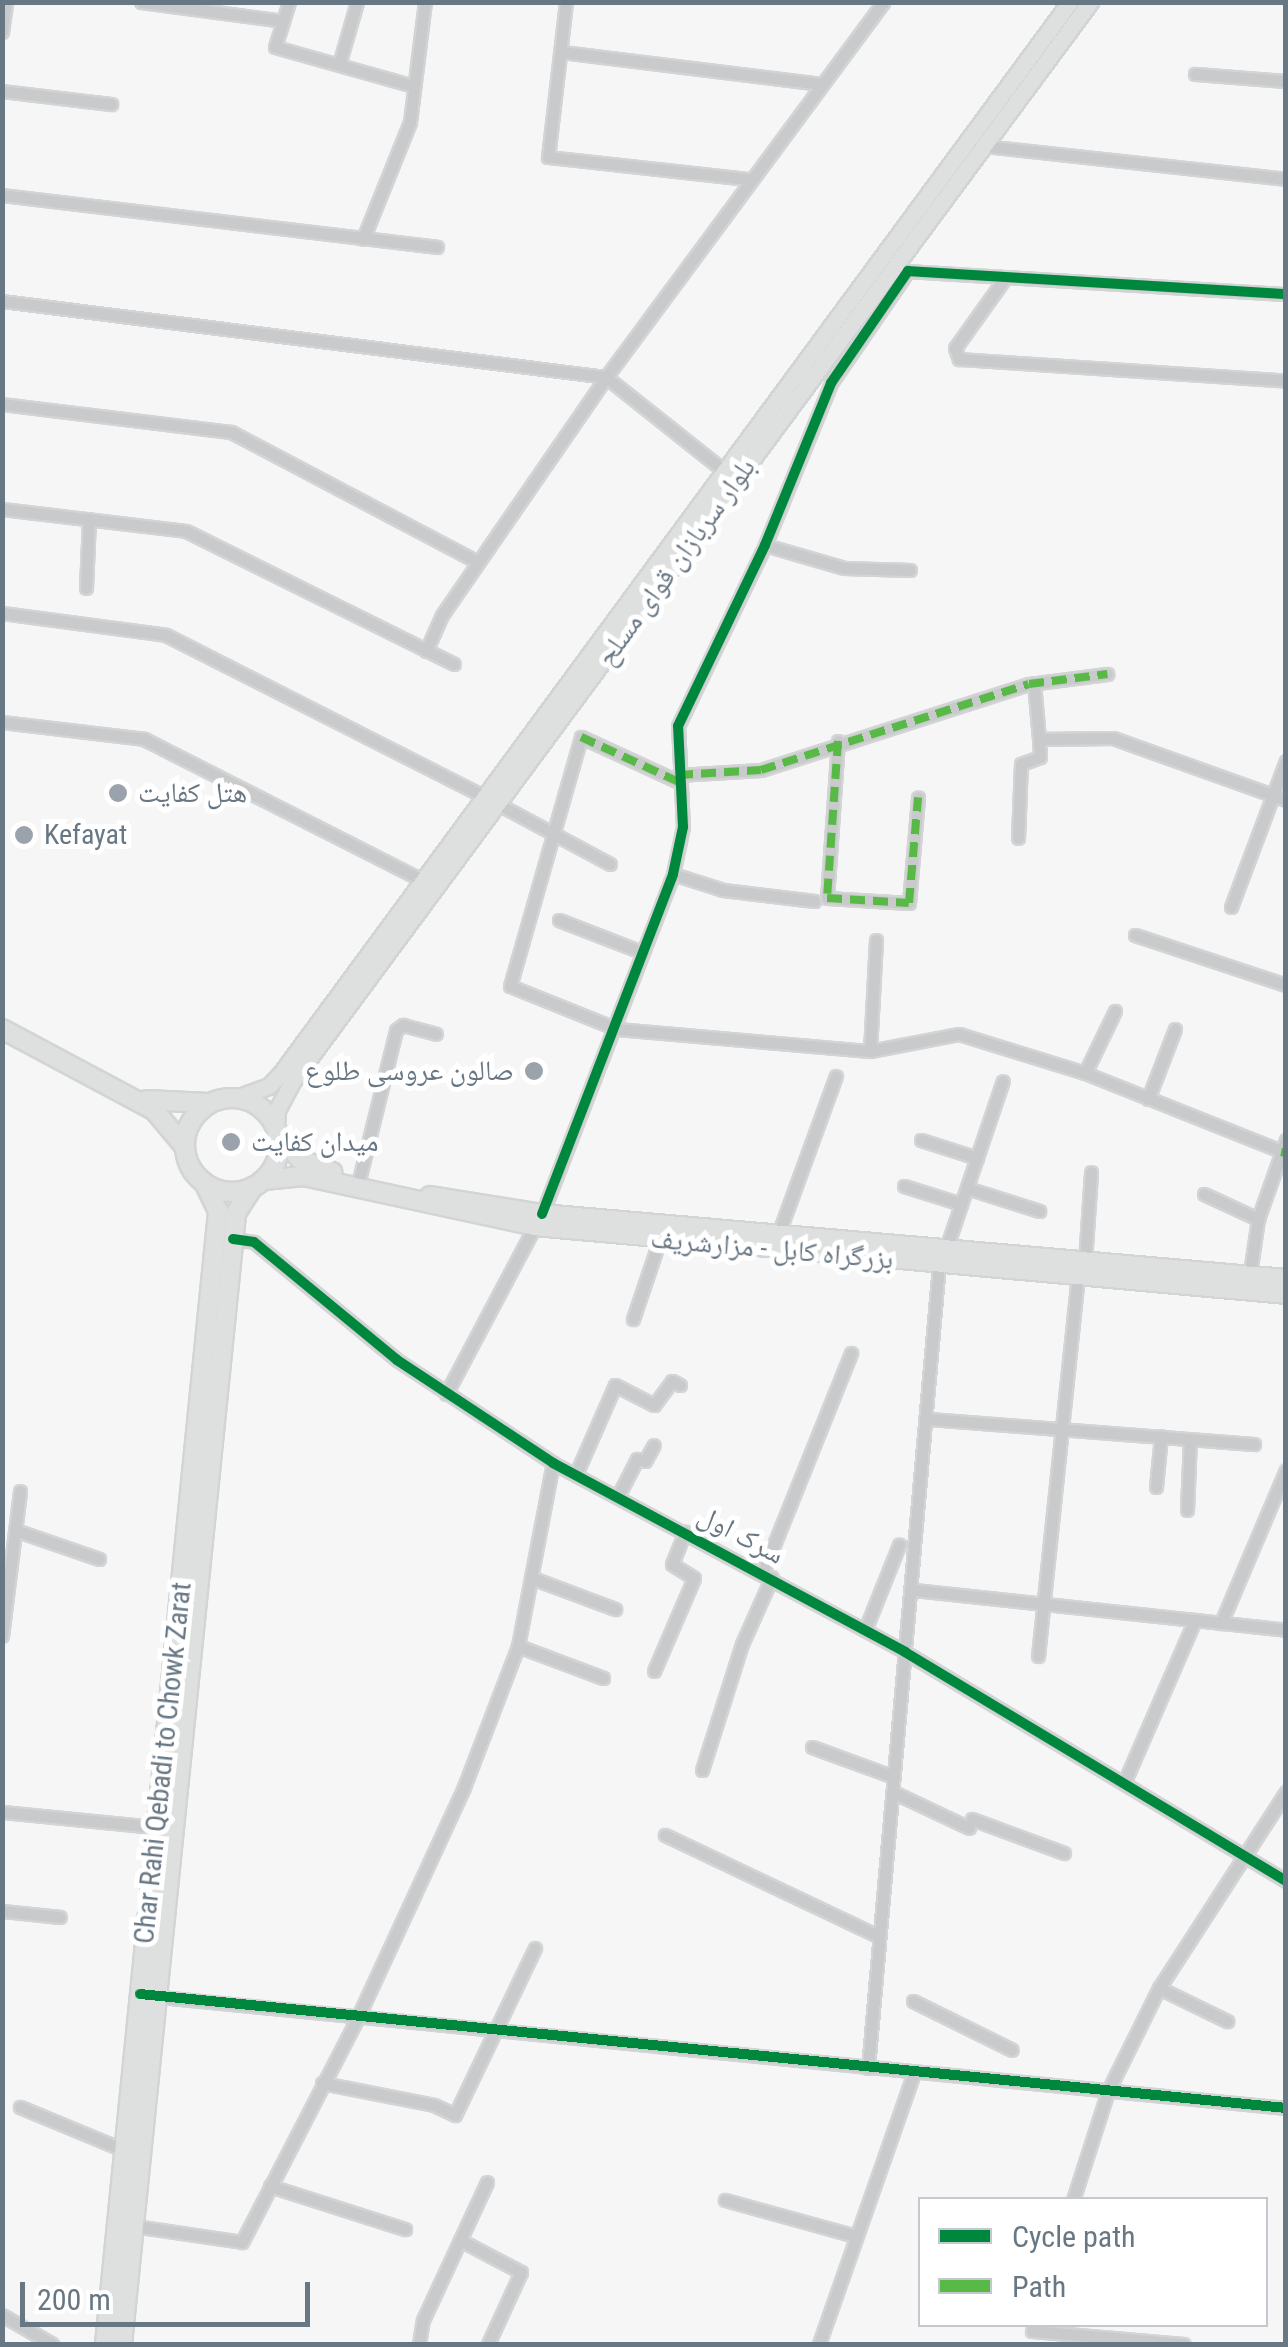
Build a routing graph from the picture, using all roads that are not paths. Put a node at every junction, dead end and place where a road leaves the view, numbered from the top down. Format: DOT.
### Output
graph roads {
  1 [pos="6,2"];
  2 [pos="141,2"];
  3 [pos="289,2"];
  4 [pos="357,2"];
  5 [pos="426,2"];
  6 [pos="566,2"];
  7 [pos="883,2"];
  8 [pos="1070,2"];
  9 [pos="1090,2"];
  10 [pos="283,21"];
  11 [pos="2,32"];
  12 [pos="561,52"];
  13 [pos="340,61"];
  14 [pos="1195,74"];
  15 [pos="1286,81"];
  16 [pos="820,84"];
  17 [pos="414,86"];
  18 [pos="2,90"];
  19 [pos="111,104"];
  20 [pos="984,146"];
  21 [pos="747,179"];
  22 [pos="1286,179"];
  23 [pos="2,195"];
  24 [pos="363,239"];
  25 [pos="436,247"];
  26 [pos="1005,278"];
  27 [pos="1286,294"];
  28 [pos="2,301"];
  29 [pos="606,377"];
  30 [pos="1286,381"];
  31 [pos="2,404"];
  32 [pos="724,471"];
  33 [pos="2,509"];
  34 [pos="89,519"];
  35 [pos="765,545"];
  36 [pos="478,562"];
  37 [pos="910,570"];
  38 [pos="86,588"];
  39 [pos="2,613"];
  40 [pos="426,650"];
  41 [pos="454,664"];
  42 [pos="1107,674"];
  43 [pos="1034,684"];
  44 [pos="2,722"];
  45 [pos="1039,739"];
  46 [pos="838,741"];
  47 [pos="1286,761"];
  48 [pos="678,778"];
  49 [pos="918,797"];
  50 [pos="1281,798"];
  51 [pos="491,800"];
  52 [pos="554,832"];
  53 [pos="1018,838"];
  54 [pos="610,864"];
  55 [pos="674,874"];
  56 [pos="422,880"];
  57 [pos="814,901"];
  58 [pos="1231,908"];
  59 [pos="559,920"];
  60 [pos="1135,935"];
  61 [pos="876,940"];
  62 [pos="639,951"];
  63 [pos="1286,985"];
  64 [pos="1115,1011"];
  65 [pos="3,1029"];
  66 [pos="617,1029"];
  67 [pos="1176,1029"];
  68 [pos="436,1034"];
  69 [pos="870,1051"];
  70 [pos="1085,1073"];
  71 [pos="836,1076"];
  72 [pos="1002,1081"];
  73 [pos="132,1096"];
  74 [pos="236,1098"];
  75 [pos="1148,1099"];
  76 [pos="208,1104"];
  77 [pos="277,1131"];
  78 [pos="921,1140"];
  79 [pos="184,1146"];
  80 [pos="1284,1148"];
  81 [pos="977,1158"];
  82 [pos="1092,1172"];
  83 [pos="359,1180"];
  84 [pos="205,1184"];
  85 [pos="258,1184"];
  86 [pos="904,1186"];
  87 [pos="967,1188"];
  88 [pos="1204,1194"];
  89 [pos="961,1204"];
  90 [pos="1039,1211"];
  91 [pos="1258,1218"];
  92 [pos="539,1220"];
  93 [pos="778,1236"];
  94 [pos="233,1239"];
  95 [pos="660,1239"];
  96 [pos="942,1257"];
  97 [pos="1081,1268"];
  98 [pos="1286,1279"];
  99 [pos="1248,1284"];
  100 [pos="1286,1294"];
  101 [pos="633,1319"];
  102 [pos="852,1353"];
  103 [pos="680,1385"];
  104 [pos="446,1394"];
  105 [pos="928,1420"];
  106 [pos="1062,1428"];
  107 [pos="1161,1436"];
  108 [pos="1190,1438"];
  109 [pos="1254,1444"];
  110 [pos="654,1445"];
  111 [pos="553,1463"];
  112 [pos="1286,1470"];
  113 [pos="576,1474"];
  114 [pos="1156,1487"];
  115 [pos="20,1491"];
  116 [pos="618,1496"];
  117 [pos="1187,1510"];
  118 [pos="15,1530"];
  119 [pos="685,1531"];
  120 [pos="899,1546"];
  121 [pos="99,1559"];
  122 [pos="768,1575"];
  123 [pos="532,1578"];
  124 [pos="914,1590"];
  125 [pos="1042,1604"];
  126 [pos="615,1608"];
  127 [pos="4,1617"];
  128 [pos="1195,1620"];
  129 [pos="1221,1623"];
  130 [pos="865,1630"];
  131 [pos="1286,1630"];
  132 [pos="2,1636"];
  133 [pos="518,1646"];
  134 [pos="905,1652"];
  135 [pos="1038,1656"];
  136 [pos="654,1670"];
  137 [pos="603,1678"];
  138 [pos="812,1747"];
  139 [pos="702,1770"];
  140 [pos="894,1777"];
  141 [pos="1124,1783"];
  142 [pos="893,1792"];
  143 [pos="1286,1792"];
  144 [pos="2,1812"];
  145 [pos="156,1827"];
  146 [pos="665,1836"];
  147 [pos="1244,1852"];
  148 [pos="1064,1853"];
  149 [pos="1286,1881"];
  150 [pos="2,1910"];
  151 [pos="60,1918"];
  152 [pos="878,1936"];
  153 [pos="535,1948"];
  154 [pos="1159,1988"];
  155 [pos="148,1996"];
  156 [pos="913,2001"];
  157 [pos="357,2019"];
  158 [pos="1227,2022"];
  159 [pos="492,2033"];
  160 [pos="1012,2050"];
  161 [pos="868,2068"];
  162 [pos="914,2073"];
  163 [pos="322,2083"];
  164 [pos="1108,2091"];
  165 [pos="20,2107"];
  166 [pos="1286,2108"];
  167 [pos="124,2150"];
  168 [pos="487,2182"];
  169 [pos="270,2186"];
  170 [pos="1074,2197"];
  171 [pos="725,2200"];
  172 [pos="134,2226"];
  173 [pos="404,2229"];
  174 [pos="856,2236"];
  175 [pos="460,2240"];
  176 [pos="2,2314"];
  177 [pos="1033,2328"];
  178 [pos="52,2344"];
  179 [pos="105,2344"];
  180 [pos="122,2344"];
  181 [pos="419,2344"];
  182 [pos="488,2344"];
  183 [pos="819,2344"];
  184 [pos="1029,2344"];
  185 [pos="1183,2344"];
  1 -- 11 [label="street"];
  2 -- 10 [label="street"];
  3 -- 10 [label="street"];
  4 -- 13 [label="street"];
  5 -- 17 [label="street"];
  6 -- 12 [label="street"];
  7 -- 16 [label="street"];
  8 -- 32 [label="main road, بلوار سربازان قوای مسلح"];
  9 -- 20 [label="main road, بلوار سربازان قوای مسلح"];
  10 -- 13 [label="street"];
  12 -- 16 [label="street"];
  12 -- 21 [label="street"];
  13 -- 17 [label="street"];
  14 -- 15 [label="street"];
  16 -- 21 [label="street"];
  17 -- 24 [label="street"];
  18 -- 19 [label="street"];
  20 -- 22 [label="street"];
  20 -- 51 [label="main road, بلوار سربازان قوای مسلح"];
  21 -- 29 [label="street"];
  23 -- 24 [label="street"];
  24 -- 25 [label="street"];
  26 -- 27 [label="street"];
  26 -- 30 [label="street"];
  26 -- 35 [label="street"];
  28 -- 29 [label="street"];
  29 -- 32 [label="street"];
  29 -- 36 [label="street"];
  31 -- 36 [label="street"];
  32 -- 51 [label="main road, بلوار سربازان قوای مسلح"];
  33 -- 34 [label="street"];
  34 -- 38 [label="street"];
  34 -- 40 [label="street"];
  35 -- 37 [label="street"];
  35 -- 48 [label="street"];
  36 -- 40 [label="street"];
  39 -- 51 [label="street"];
  40 -- 41 [label="street"];
  42 -- 43 [label="street"];
  43 -- 45 [label="street"];
  43 -- 46 [label="street"];
  44 -- 56 [label="street"];
  45 -- 50 [label="street"];
  45 -- 53 [label="street"];
  46 -- 48 [label="street"];
  46 -- 49 [label="street"];
  47 -- 50 [label="street"];
  48 -- 52 [label="street"];
  48 -- 55 [label="street"];
  50 -- 58 [label="street"];
  51 -- 52 [label="street"];
  51 -- 56 [label="main road, بلوار سربازان قوای مسلح"];
  51 -- 77 [label="main road, بلوار سربازان قوای مسلح"];
  52 -- 54 [label="street"];
  52 -- 66 [label="street"];
  55 -- 57 [label="street"];
  55 -- 62 [label="street"];
  56 -- 74 [label="main road, بلوار سربازان قوای مسلح"];
  59 -- 62 [label="street"];
  60 -- 63 [label="street"];
  61 -- 69 [label="street"];
  62 -- 66 [label="street"];
  64 -- 70 [label="street"];
  65 -- 73 [label="highway"];
  66 -- 69 [label="street"];
  66 -- 92 [label="street"];
  67 -- 75 [label="street"];
  68 -- 83 [label="street"];
  69 -- 70 [label="street"];
  70 -- 75 [label="street"];
  71 -- 93 [label="street"];
  72 -- 81 [label="street"];
  73 -- 76 [label="highway"];
  73 -- 79 [label="highway"];
  74 -- 76 [label="highway"];
  74 -- 77 [label="highway"];
  75 -- 80 [label="street"];
  76 -- 79 [label="highway"];
  77 -- 83 [label="highway, بزرگراه کابل - مزارشریف"];
  77 -- 85 [label="highway"];
  78 -- 81 [label="street"];
  79 -- 84 [label="highway"];
  80 -- 91 [label="street"];
  81 -- 87 [label="street"];
  82 -- 97 [label="street"];
  83 -- 92 [label="highway, بزرگراه کابل - مزارشریف"];
  84 -- 85 [label="highway"];
  84 -- 145 [label="highway, Char Rahi Qebadi to Chowk Zarat"];
  85 -- 92 [label="highway, بزرگراه کابل - مزارشریف"];
  85 -- 94 [label="highway, Char Rahi Qebadi to Chowk Zarat"];
  86 -- 89 [label="street"];
  87 -- 89 [label="street"];
  87 -- 90 [label="street"];
  88 -- 91 [label="street"];
  89 -- 96 [label="street"];
  91 -- 99 [label="street"];
  92 -- 93 [label="highway, بزرگراه کابل - مزارشریف"];
  92 -- 95 [label="highway, بزرگراه کابل - مزارشریف"];
  92 -- 104 [label="street"];
  93 -- 96 [label="highway, بزرگراه کابل - مزارشریف"];
  94 -- 104 [label="street, سرک اول"];
  94 -- 155 [label="highway, Char Rahi Qebadi to Chowk Zarat"];
  95 -- 96 [label="highway, بزرگراه کابل - مزارشریف"];
  95 -- 101 [label="street"];
  96 -- 97 [label="highway, بزرگراه کابل - مزارشریف"];
  96 -- 105 [label="street"];
  97 -- 99 [label="highway, بزرگراه کابل - مزارشریف"];
  97 -- 106 [label="street"];
  98 -- 99 [label="highway, بزرگراه کابل - مزارشریف"];
  99 -- 100 [label="highway, بزرگراه کابل - مزارشریف"];
  102 -- 122 [label="street"];
  103 -- 113 [label="street"];
  104 -- 111 [label="street, سرک اول"];
  105 -- 106 [label="street"];
  105 -- 124 [label="street"];
  106 -- 107 [label="street"];
  106 -- 125 [label="street"];
  107 -- 108 [label="street"];
  107 -- 114 [label="street"];
  108 -- 109 [label="street"];
  108 -- 117 [label="street"];
  110 -- 116 [label="street"];
  111 -- 113 [label="street, سرک اول"];
  111 -- 123 [label="street"];
  112 -- 129 [label="street"];
  113 -- 116 [label="street, سرک اول"];
  115 -- 118 [label="street"];
  116 -- 119 [label="street, سرک اول"];
  118 -- 121 [label="street"];
  118 -- 127 [label="street"];
  119 -- 122 [label="street, سرک اول"];
  119 -- 136 [label="street"];
  120 -- 130 [label="street"];
  122 -- 130 [label="street, سرک اول"];
  122 -- 139 [label="street"];
  123 -- 126 [label="street"];
  123 -- 133 [label="street"];
  124 -- 125 [label="street"];
  124 -- 134 [label="street"];
  125 -- 128 [label="street"];
  125 -- 135 [label="street"];
  127 -- 132 [label="street"];
  128 -- 129 [label="street"];
  128 -- 141 [label="street"];
  129 -- 131 [label="street"];
  130 -- 134 [label="street, سرک اول"];
  133 -- 137 [label="street"];
  133 -- 157 [label="street"];
  134 -- 140 [label="street"];
  134 -- 141 [label="street, سرک اول"];
  138 -- 140 [label="street"];
  140 -- 142 [label="street"];
  141 -- 147 [label="street, سرک اول"];
  142 -- 148 [label="street"];
  142 -- 152 [label="street"];
  143 -- 147 [label="street"];
  144 -- 145 [label="street"];
  145 -- 155 [label="highway, Char Rahi Qebadi to Chowk Zarat"];
  146 -- 152 [label="street"];
  147 -- 149 [label="street, سرک اول"];
  147 -- 154 [label="street"];
  150 -- 151 [label="street"];
  152 -- 161 [label="street"];
  153 -- 159 [label="street"];
  154 -- 158 [label="street"];
  154 -- 164 [label="street"];
  155 -- 157 [label="street"];
  155 -- 167 [label="highway, Char Rahi Qebadi to Chowk Zarat"];
  155 -- 172 [label="highway, Char Rahi Qebadi to Chowk Zarat"];
  156 -- 160 [label="street"];
  157 -- 159 [label="street"];
  157 -- 163 [label="street"];
  159 -- 161 [label="street"];
  159 -- 163 [label="street"];
  161 -- 162 [label="street"];
  162 -- 164 [label="street"];
  162 -- 174 [label="street"];
  163 -- 169 [label="street"];
  164 -- 166 [label="street"];
  164 -- 170 [label="street"];
  165 -- 167 [label="street"];
  167 -- 179 [label="highway, Char Rahi Qebadi to Chowk Zarat"];
  168 -- 175 [label="street"];
  169 -- 172 [label="street"];
  169 -- 173 [label="street"];
  171 -- 174 [label="street"];
  172 -- 180 [label="highway, Char Rahi Qebadi to Chowk Zarat"];
  174 -- 183 [label="street"];
  175 -- 181 [label="street"];
  175 -- 182 [label="street"];
  176 -- 178 [label="street"];
  177 -- 184 [label="street"];
  177 -- 185 [label="street"];
}
